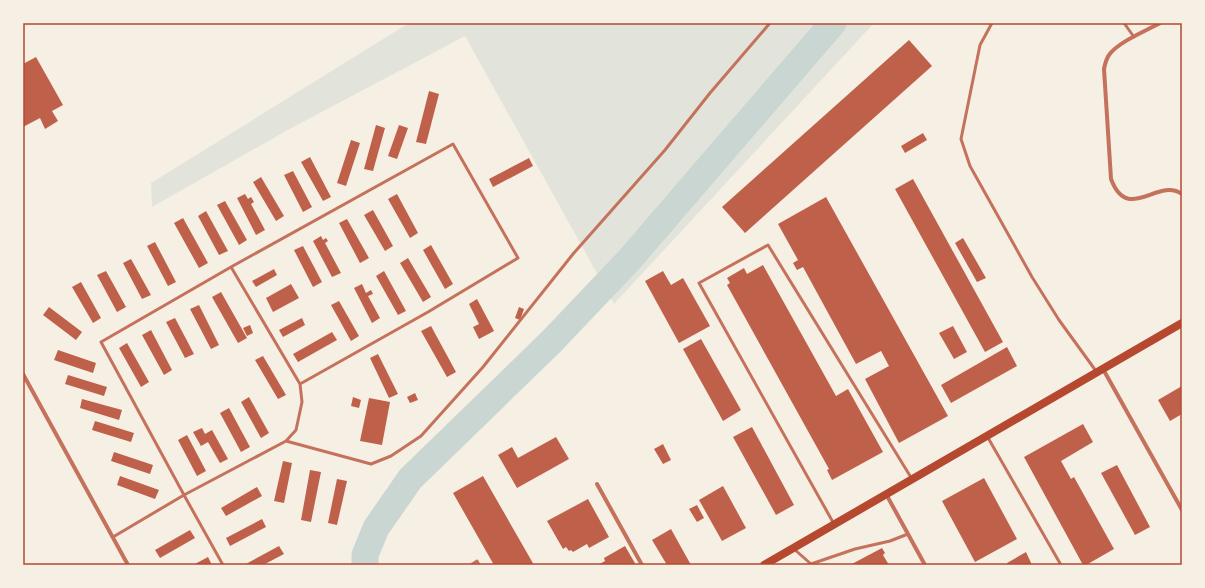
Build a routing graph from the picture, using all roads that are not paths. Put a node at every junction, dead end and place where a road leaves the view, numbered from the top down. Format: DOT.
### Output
graph roads {
  1 [pos="770,23"];
  2 [pos="992,23"];
  3 [pos="1124,23"];
  4 [pos="1160,23"];
  5 [pos="1134,37"];
  6 [pos="1182,194"];
  7 [pos="231,267"];
  8 [pos="1182,323"];
  9 [pos="1100,370"];
  10 [pos="23,374"];
  11 [pos="300,384"];
  12 [pos="987,436"];
  13 [pos="286,441"];
  14 [pos="912,479"];
  15 [pos="597,484"];
  16 [pos="886,494"];
  17 [pos="184,495"];
  18 [pos="1182,510"];
  19 [pos="834,524"];
  20 [pos="908,534"];
  21 [pos="113,537"];
  22 [pos="793,548"];
  23 [pos="128,565"];
  24 [pos="223,565"];
  25 [pos="472,565"];
  26 [pos="479,565"];
  27 [pos="642,565"];
  28 [pos="764,565"];
  29 [pos="925,565"];
  30 [pos="1061,565"];
  1 -- 13 [label="lane"];
  2 -- 9 [label="lane"];
  3 -- 5 [label="lane"];
  4 -- 5 [label="street"];
  5 -- 6 [label="street"];
  7 -- 11 [label="lane"];
  7 -- 11 [label="lane"];
  7 -- 17 [label="lane"];
  8 -- 9 [label="main road"];
  9 -- 12 [label="main road"];
  9 -- 18 [label="street"];
  10 -- 21 [label="street"];
  11 -- 13 [label="lane"];
  12 -- 14 [label="main road"];
  12 -- 30 [label="lane"];
  13 -- 17 [label="lane"];
  14 -- 16 [label="main road"];
  14 -- 19 [label="lane"];
  15 -- 27 [label="street"];
  16 -- 19 [label="main road"];
  16 -- 20 [label="street"];
  17 -- 21 [label="lane"];
  17 -- 24 [label="lane"];
  19 -- 22 [label="main road"];
  20 -- 22 [label="lane"];
  20 -- 29 [label="street"];
  21 -- 23 [label="street"];
  22 -- 28 [label="main road"];
  25 -- 26 [label="lane"];
}
